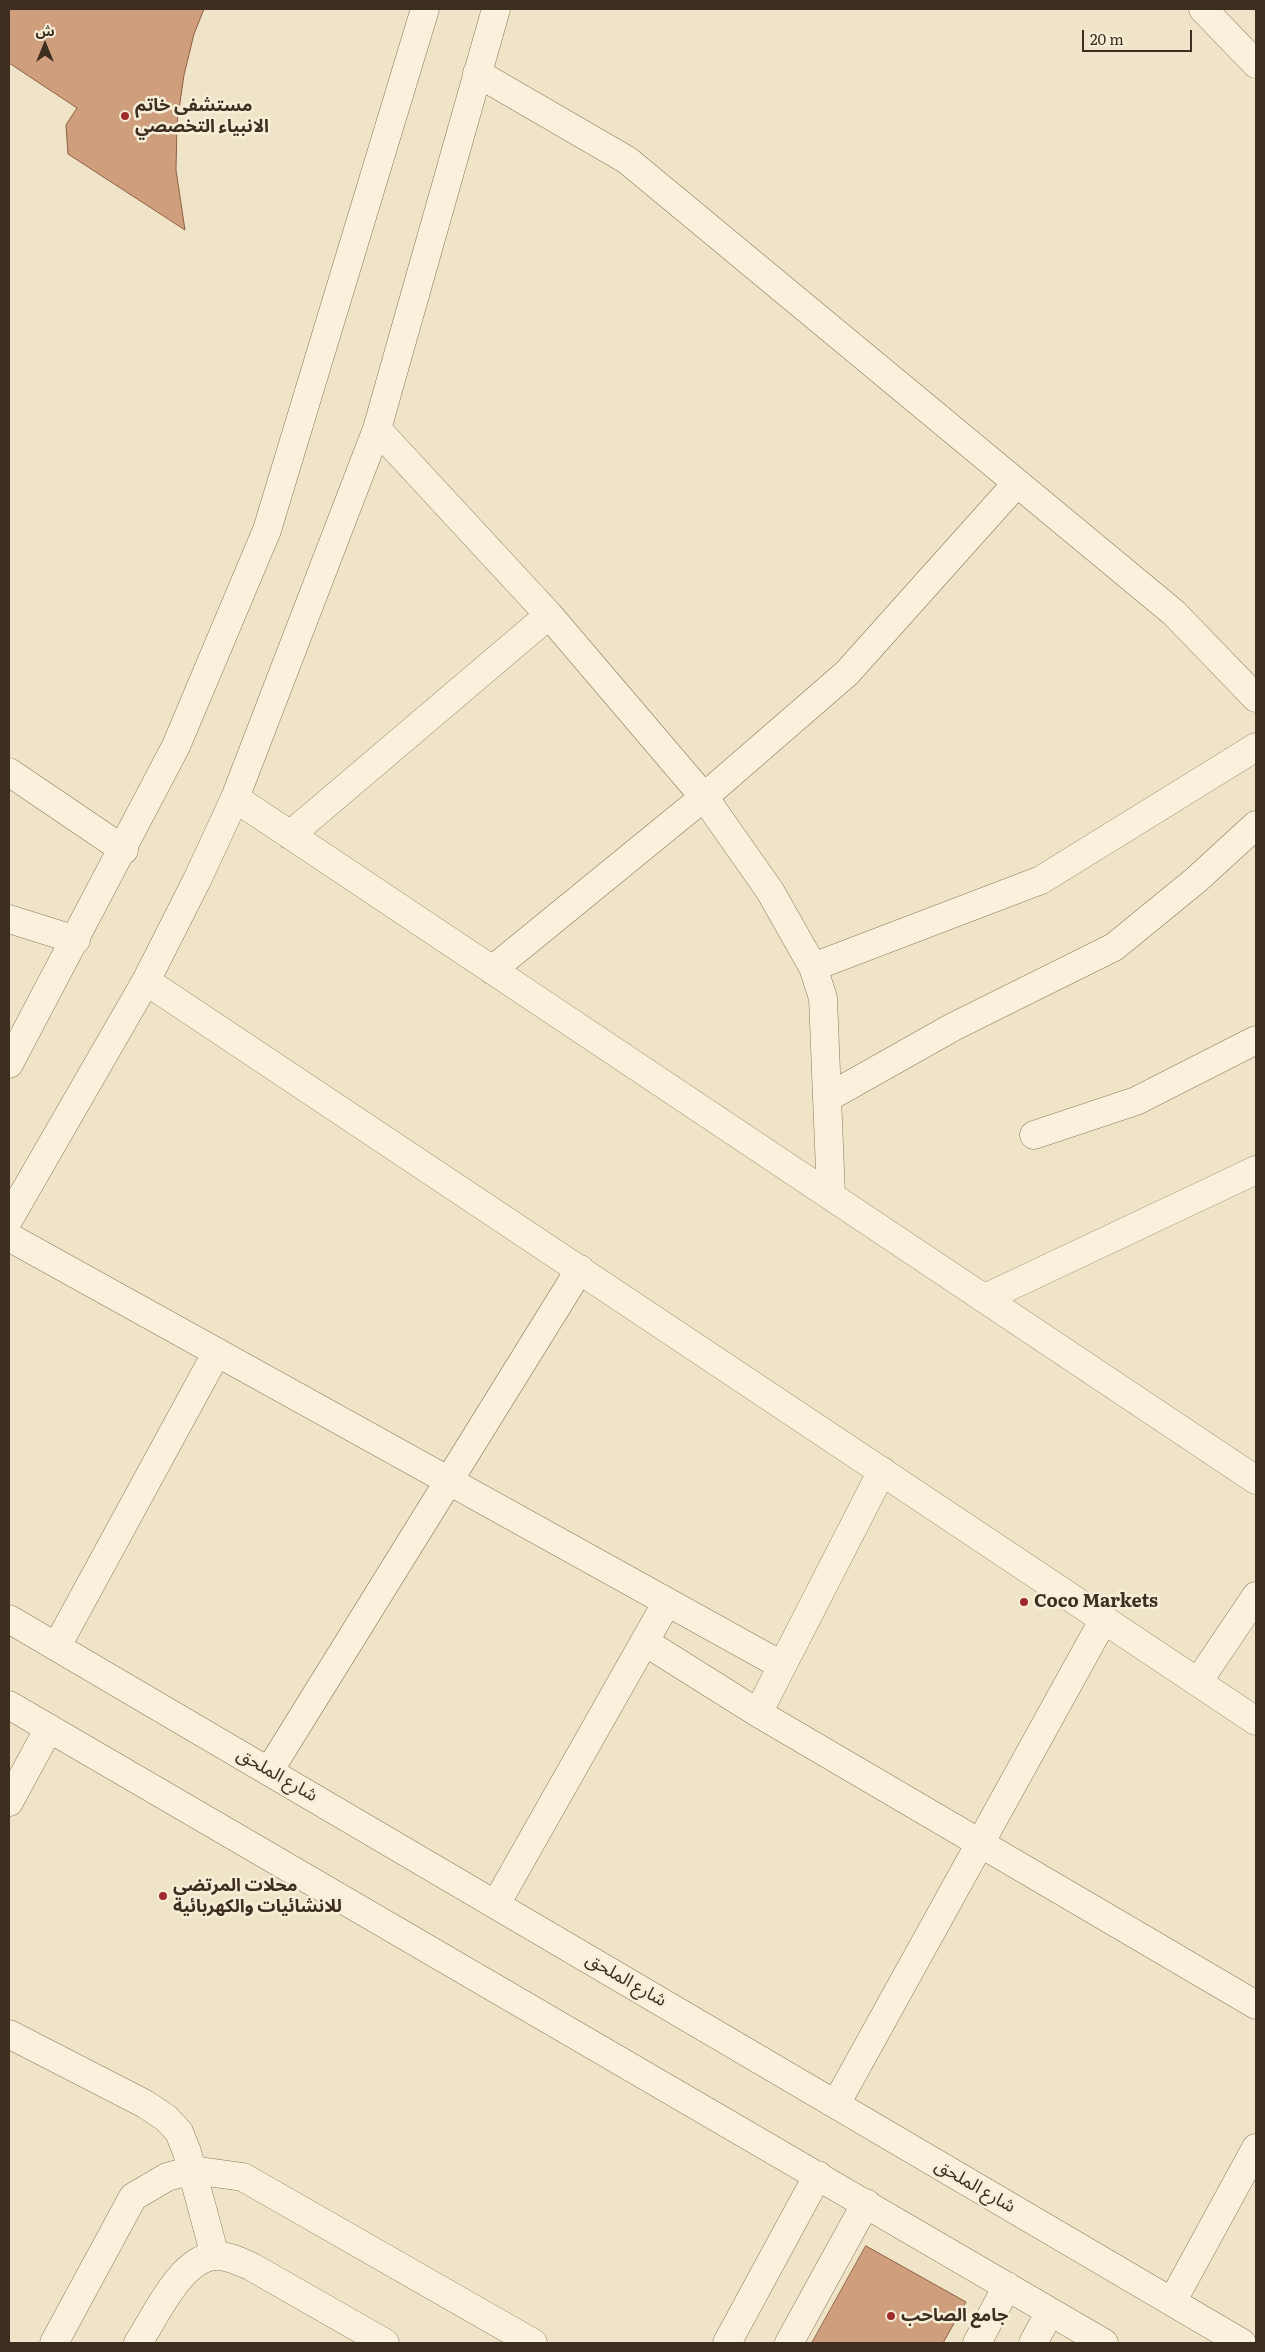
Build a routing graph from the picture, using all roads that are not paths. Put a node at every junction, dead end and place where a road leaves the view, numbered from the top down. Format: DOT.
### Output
graph roads {
  1 [pos="425,9"];
  2 [pos="496,9"];
  3 [pos="1203,9"];
  4 [pos="1256,64"];
  5 [pos="477,73"];
  6 [pos="377,429"];
  7 [pos="1017,483"];
  8 [pos="549,615"];
  9 [pos="1256,698"];
  10 [pos="1256,747"];
  11 [pos="9,772"];
  12 [pos="704,797"];
  13 [pos="235,798"];
  14 [pos="1256,826"];
  15 [pos="290,835"];
  16 [pos="124,850"];
  17 [pos="9,919"];
  18 [pos="76,940"];
  19 [pos="813,967"];
  20 [pos="492,970"];
  21 [pos="146,981"];
  22 [pos="1256,1040"];
  23 [pos="9,1064"];
  24 [pos="827,1098"];
  25 [pos="1034,1135"];
  26 [pos="1256,1170"];
  27 [pos="831,1195"];
  28 [pos="9,1219"];
  29 [pos="9,1237"];
  30 [pos="580,1269"];
  31 [pos="985,1298"];
  32 [pos="216,1352"];
  33 [pos="882,1471"];
  34 [pos="1256,1480"];
  35 [pos="449,1482"];
  36 [pos="1256,1596"];
  37 [pos="667,1602"];
  38 [pos="9,1619"];
  39 [pos="1104,1619"];
  40 [pos="645,1642"];
  41 [pos="57,1646"];
  42 [pos="781,1665"];
  43 [pos="1198,1682"];
  44 [pos="9,1705"];
  45 [pos="758,1713"];
  46 [pos="1256,1721"];
  47 [pos="49,1728"];
  48 [pos="269,1771"];
  49 [pos="9,1802"];
  50 [pos="980,1842"];
  51 [pos="496,1904"];
  52 [pos="1256,2005"];
  53 [pos="9,2034"];
  54 [pos="836,2104"];
  55 [pos="1256,2148"];
  56 [pos="192,2170"];
  57 [pos="818,2176"];
  58 [pos="866,2203"];
  59 [pos="216,2256"];
  60 [pos="1007,2286"];
  61 [pos="1172,2302"];
  62 [pos="1050,2312"];
  63 [pos="54,2343"];
  64 [pos="138,2343"];
  65 [pos="385,2343"];
  66 [pos="534,2343"];
  67 [pos="727,2343"];
  68 [pos="789,2343"];
  69 [pos="976,2343"];
  70 [pos="1033,2343"];
  71 [pos="1104,2343"];
  72 [pos="1242,2343"];
  1 -- 16 [label="street"];
  2 -- 5 [label="street"];
  3 -- 4 [label="street"];
  5 -- 6 [label="street"];
  5 -- 7 [label="street"];
  6 -- 8 [label="street"];
  6 -- 13 [label="street"];
  7 -- 9 [label="street"];
  7 -- 12 [label="street"];
  8 -- 12 [label="street"];
  8 -- 15 [label="street"];
  10 -- 19 [label="street"];
  11 -- 16 [label="street"];
  12 -- 19 [label="street"];
  12 -- 20 [label="street"];
  13 -- 15 [label="street"];
  13 -- 21 [label="street"];
  14 -- 24 [label="street"];
  15 -- 20 [label="street"];
  16 -- 18 [label="street"];
  17 -- 18 [label="street"];
  18 -- 23 [label="street"];
  19 -- 24 [label="street"];
  20 -- 27 [label="street"];
  21 -- 28 [label="street"];
  21 -- 30 [label="street"];
  22 -- 25 [label="street"];
  24 -- 27 [label="street"];
  26 -- 31 [label="street"];
  27 -- 31 [label="street"];
  29 -- 32 [label="street"];
  30 -- 33 [label="street"];
  30 -- 35 [label="street"];
  31 -- 34 [label="street"];
  32 -- 35 [label="street"];
  32 -- 41 [label="street"];
  33 -- 39 [label="street"];
  33 -- 42 [label="street"];
  35 -- 37 [label="street"];
  35 -- 48 [label="street"];
  36 -- 43 [label="street"];
  37 -- 40 [label="street"];
  37 -- 42 [label="street"];
  38 -- 41 [label="street, شارع الملحق"];
  39 -- 43 [label="street"];
  39 -- 50 [label="street"];
  40 -- 45 [label="street"];
  40 -- 51 [label="street"];
  41 -- 48 [label="street, شارع الملحق"];
  42 -- 45 [label="street"];
  43 -- 46 [label="street"];
  44 -- 47 [label="street"];
  45 -- 50 [label="street"];
  47 -- 49 [label="street"];
  47 -- 57 [label="street"];
  48 -- 51 [label="street, شارع الملحق"];
  50 -- 52 [label="street"];
  50 -- 54 [label="street"];
  51 -- 54 [label="street, شارع الملحق"];
  53 -- 56 [label="street"];
  54 -- 61 [label="street, شارع الملحق"];
  55 -- 61 [label="street"];
  56 -- 59 [label="street"];
  56 -- 63 [label="street"];
  56 -- 66 [label="street"];
  57 -- 58 [label="street"];
  57 -- 67 [label="street"];
  58 -- 60 [label="street"];
  58 -- 68 [label="street"];
  59 -- 64 [label="street"];
  59 -- 65 [label="street"];
  60 -- 62 [label="street"];
  60 -- 69 [label="street"];
  61 -- 72 [label="street, شارع الملحق"];
  62 -- 70 [label="street"];
  62 -- 71 [label="street"];
}
